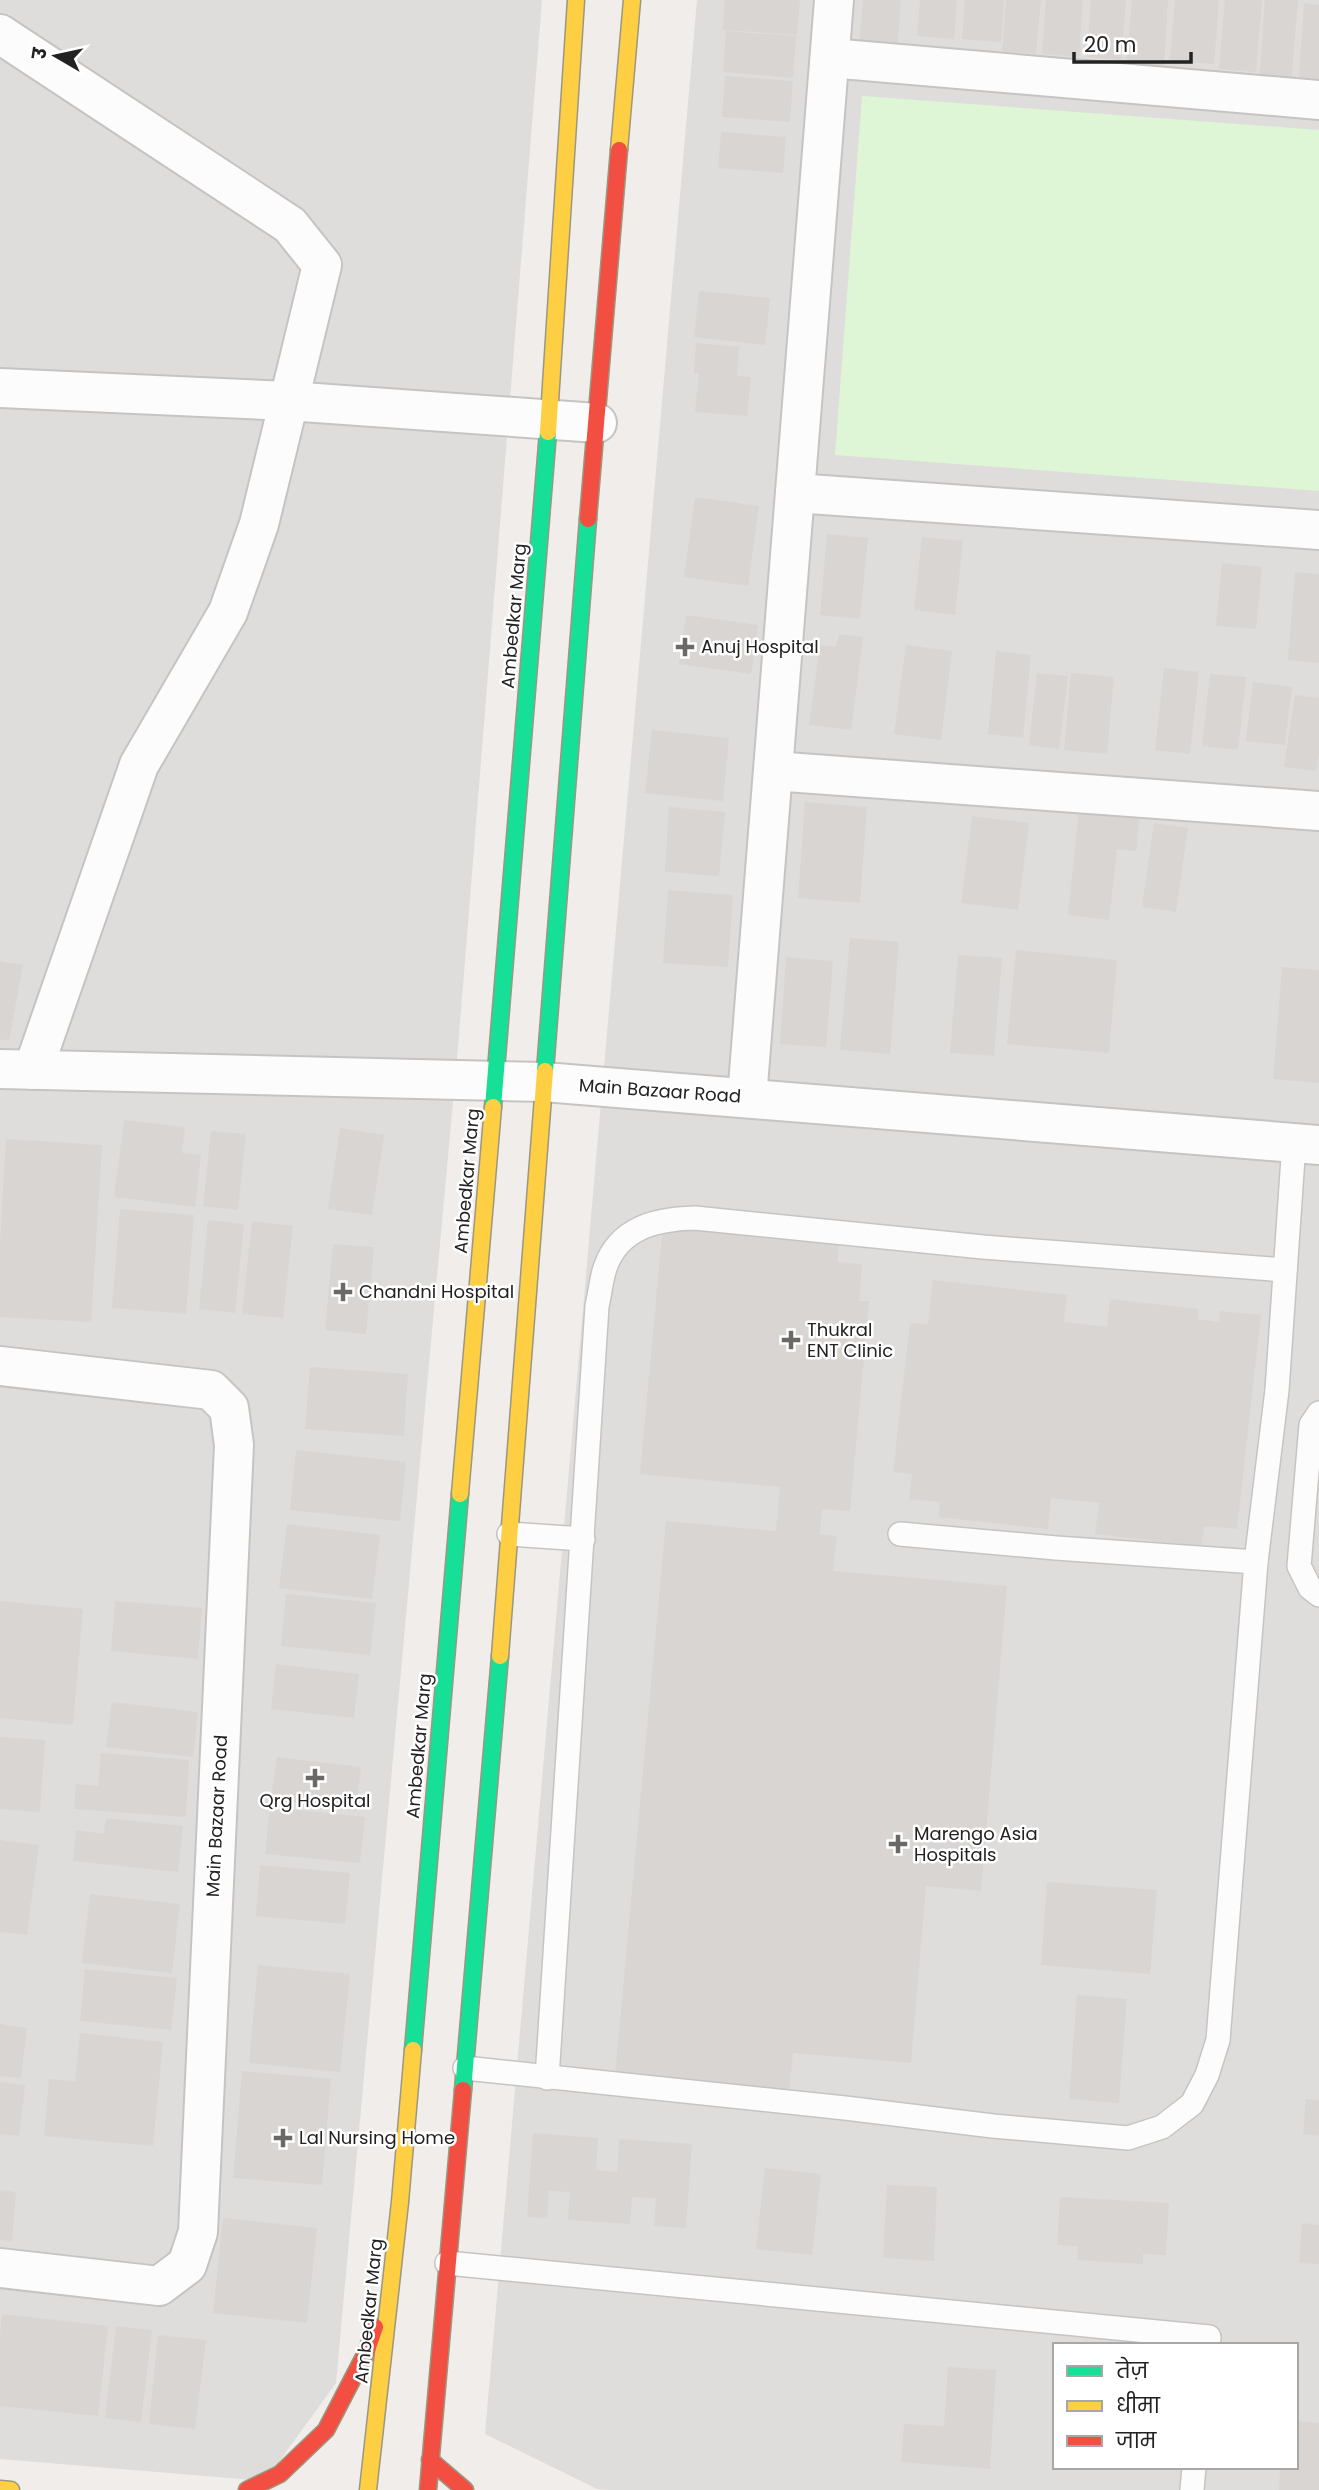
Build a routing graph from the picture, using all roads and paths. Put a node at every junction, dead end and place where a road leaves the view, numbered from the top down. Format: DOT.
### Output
graph roads {
  1 [pos="576,0"];
  2 [pos="632,0"];
  3 [pos="834,0"];
  4 [pos="0,34"];
  5 [pos="830,58"];
  6 [pos="1319,100"];
  7 [pos="0,388"];
  8 [pos="288,401"];
  9 [pos="549,419"];
  10 [pos="597,423"];
  11 [pos="795,493"];
  12 [pos="1319,530"];
  13 [pos="773,771"];
  14 [pos="1319,811"];
  15 [pos="17,1069"];
  16 [pos="495,1081"];
  17 [pos="544,1082"];
  18 [pos="747,1098"];
  19 [pos="1306,1144"];
  20 [pos="1285,1270"];
  21 [pos="0,1366"];
  22 [pos="1319,1413"];
  23 [pos="509,1534"];
  24 [pos="900,1534"];
  25 [pos="583,1539"];
  26 [pos="1256,1562"];
  27 [pos="1319,1595"];
  28 [pos="465,2068"];
  29 [pos="547,2078"];
  30 [pos="447,2263"];
  31 [pos="0,2268"];
  32 [pos="392,2280"];
  33 [pos="1209,2343"];
  34 [pos="430,2460"];
  35 [pos="1194,2469"];
  36 [pos="0,2489"];
  37 [pos="11,2490"];
  38 [pos="247,2490"];
  39 [pos="368,2490"];
  40 [pos="428,2490"];
  41 [pos="465,2490"];
  42 [pos="1192,2490"];
  1 -- 9 [label="street, Ambedkar Marg"];
  2 -- 10 [label="street"];
  3 -- 5 [label="street"];
  4 -- 8 [label="street"];
  5 -- 6 [label="street"];
  5 -- 11 [label="street"];
  7 -- 8 [label="street"];
  8 -- 9 [label="street"];
  8 -- 15 [label="street"];
  9 -- 10 [label="street"];
  9 -- 16 [label="street, Ambedkar Marg"];
  10 -- 17 [label="street"];
  11 -- 12 [label="street"];
  11 -- 13 [label="street"];
  13 -- 14 [label="street"];
  13 -- 18 [label="street"];
  15 -- 16 [label="street, Main Bazaar Road"];
  16 -- 17 [label="street, Main Bazaar Road"];
  16 -- 32 [label="street, Ambedkar Marg"];
  17 -- 18 [label="street, Main Bazaar Road"];
  17 -- 23 [label="street"];
  18 -- 19 [label="street, Main Bazaar Road"];
  19 -- 20 [label="lane"];
  20 -- 25 [label="lane"];
  20 -- 26 [label="lane"];
  21 -- 31 [label="street, Main Bazaar Road"];
  22 -- 27 [label="lane"];
  23 -- 25 [label="lane"];
  23 -- 28 [label="street"];
  24 -- 26 [label="lane"];
  25 -- 29 [label="lane"];
  26 -- 29 [label="lane"];
  28 -- 29 [label="lane"];
  28 -- 30 [label="street"];
  30 -- 33 [label="lane"];
  30 -- 34 [label="street"];
  32 -- 38 [label="street"];
  32 -- 39 [label="street, Ambedkar Marg"];
  34 -- 40 [label="street"];
  34 -- 41 [label="street"];
  35 -- 42 [label="lane"];
  36 -- 37 [label="street"];
}
